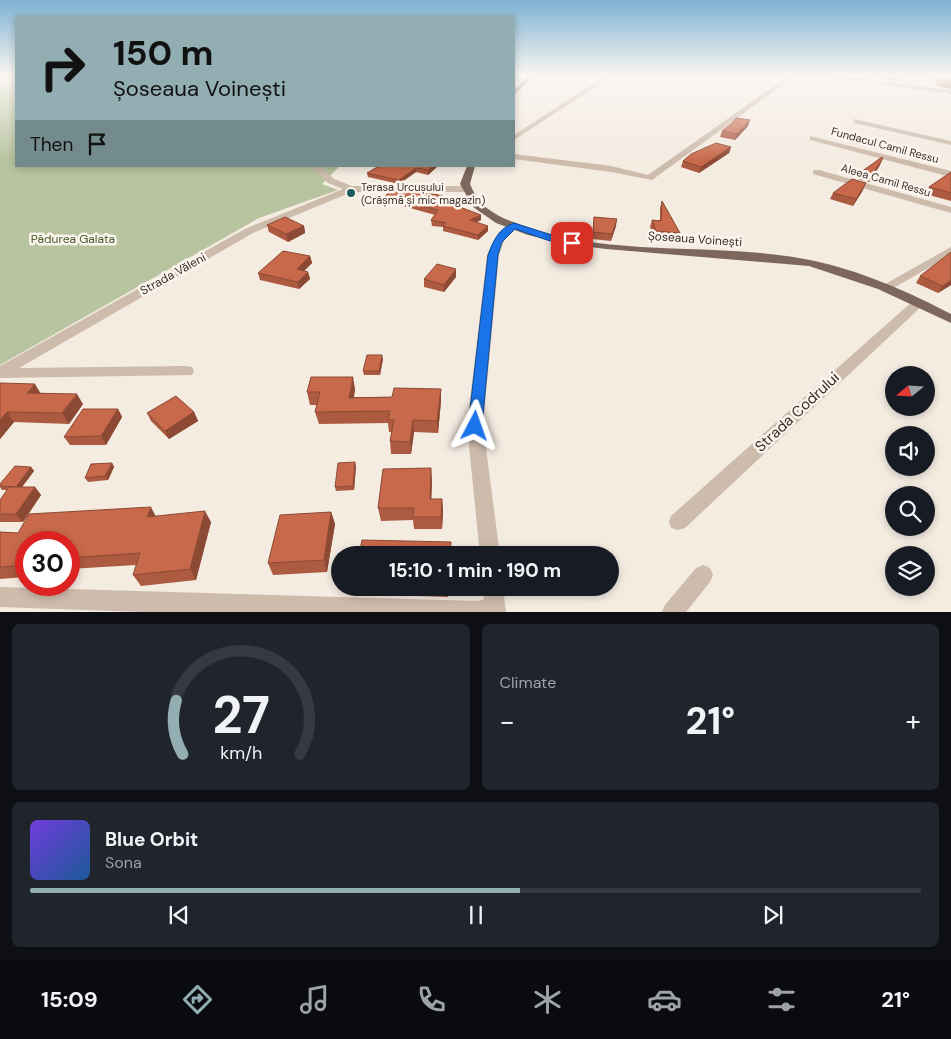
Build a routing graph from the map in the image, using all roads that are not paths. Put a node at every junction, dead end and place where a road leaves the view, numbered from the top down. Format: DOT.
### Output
graph roads {
  1 [pos="565,105"];
  2 [pos="753,105"];
  3 [pos="856,121"];
  4 [pos="515,137"];
  5 [pos="813,138"];
  6 [pos="951,144"];
  7 [pos="515,156"];
  8 [pos="315,167"];
  9 [pos="472,167"];
  10 [pos="816,172"];
  11 [pos="951,174"];
  12 [pos="351,188"];
  13 [pos="466,189"];
  14 [pos="951,210"];
  15 [pos="514,226"];
  16 [pos="951,250"];
  17 [pos="886,287"];
  18 [pos="918,303"];
  19 [pos="949,315"];
  20 [pos="187,371"];
  21 [pos="0,372"];
  22 [pos="678,522"];
  23 [pos="489,546"];
  24 [pos="703,575"];
  25 [pos="0,597"];
  26 [pos="495,602"];
  27 [pos="672,612"];
  1 -- 4 [label="street"];
  2 -- 7 [label="street"];
  3 -- 6 [label="street"];
  5 -- 11 [label="street, Fundacul Camil Ressu"];
  8 -- 12 [label="street"];
  9 -- 13 [label="main road"];
  10 -- 14 [label="street, Aleea Camil Ressu"];
  12 -- 13 [label="street"];
  12 -- 21 [label="street, Strada Văleni"];
  13 -- 15 [label="main road, Șoseaua Voinești"];
  15 -- 17 [label="main road, Șoseaua Voinești"];
  15 -- 23 [label="street"];
  16 -- 17 [label="street"];
  17 -- 18 [label="main road, Șoseaua Voinești"];
  18 -- 19 [label="main road, Șoseaua Voinești"];
  18 -- 22 [label="street, Strada Codrului"];
  20 -- 21 [label="street"];
  24 -- 27 [label="street"];
  25 -- 26 [label="street"];
}
